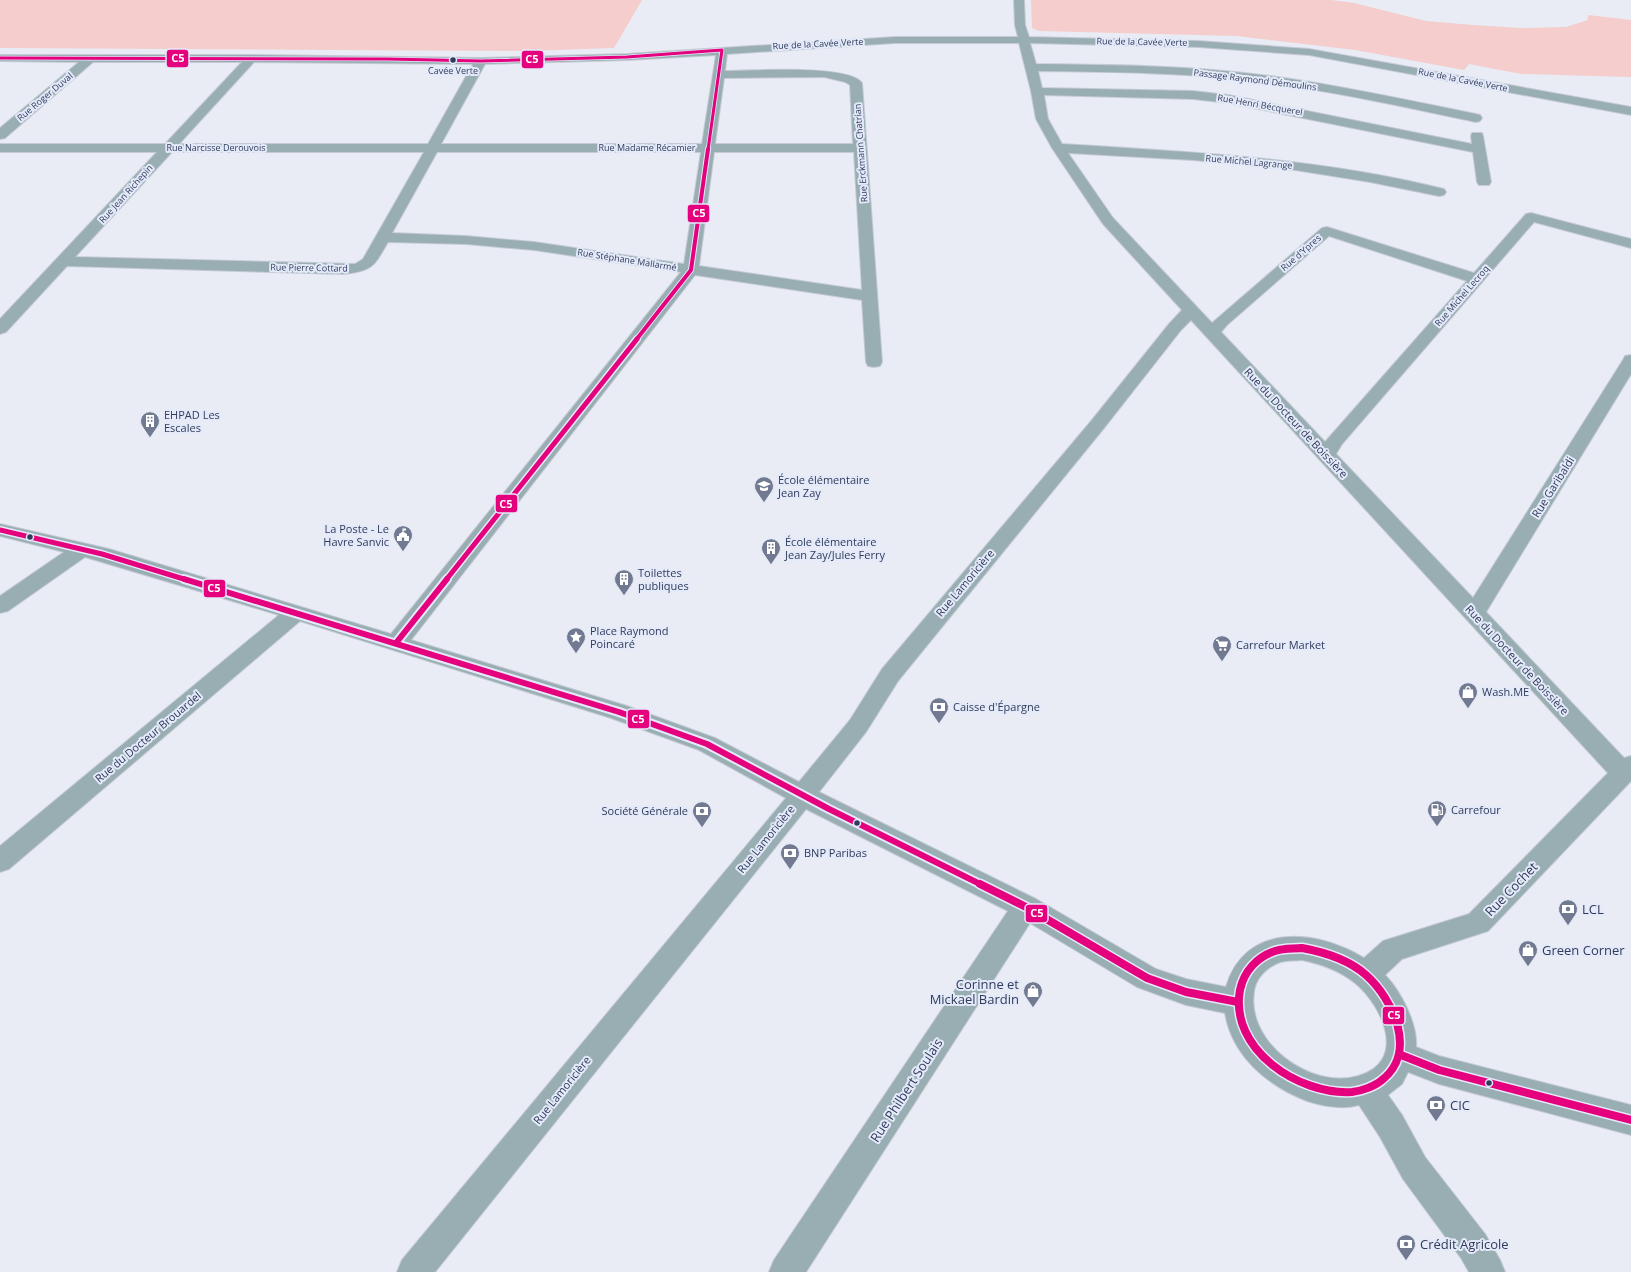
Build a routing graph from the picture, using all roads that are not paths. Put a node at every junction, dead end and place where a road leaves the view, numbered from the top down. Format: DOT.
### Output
graph roads {
  1 [pos="1019,0"];
  2 [pos="1024,40"];
  3 [pos="722,50"];
  4 [pos="0,58"];
  5 [pos="90,58"];
  6 [pos="252,58"];
  7 [pos="481,61"];
  8 [pos="1031,67"];
  9 [pos="718,75"];
  10 [pos="1037,91"];
  11 [pos="1631,111"];
  12 [pos="0,135"];
  13 [pos="0,148"];
  14 [pos="167,148"];
  15 [pos="432,148"];
  16 [pos="708,148"];
  17 [pos="861,148"];
  18 [pos="1058,148"];
  19 [pos="1479,149"];
  20 [pos="1484,182"];
  21 [pos="1439,192"];
  22 [pos="383,237"];
  23 [pos="1631,244"];
  24 [pos="64,261"];
  25 [pos="691,270"];
  26 [pos="1477,279"];
  27 [pos="870,296"];
  28 [pos="1191,311"];
  29 [pos="0,329"];
  30 [pos="1212,333"];
  31 [pos="1631,360"];
  32 [pos="874,362"];
  33 [pos="1326,455"];
  34 [pos="0,530"];
  35 [pos="82,549"];
  36 [pos="0,606"];
  37 [pos="296,613"];
  38 [pos="1474,614"];
  39 [pos="396,643"];
  40 [pos="1627,769"];
  41 [pos="802,794"];
  42 [pos="0,861"];
  43 [pos="1026,907"];
  44 [pos="1365,974"];
  45 [pos="1238,1002"];
  46 [pos="1401,1055"];
  47 [pos="1366,1090"];
  48 [pos="1631,1120"];
  49 [pos="414,1272"];
  50 [pos="786,1272"];
  51 [pos="1488,1272"];
  1 -- 2 [label="street, Rue du Docteur de Boissière"];
  2 -- 3 [label="street, Rue de la Cavée Verte"];
  2 -- 8 [label="street, Rue du Docteur de Boissière"];
  2 -- 11 [label="street, Rue de la Cavée Verte"];
  3 -- 7 [label="street, Rue de la Cavée Verte"];
  3 -- 9 [label="street"];
  4 -- 5 [label="street, Rue de la Cavée Verte"];
  5 -- 6 [label="street, Rue de la Cavée Verte"];
  5 -- 12 [label="street, Rue Roger Duval"];
  6 -- 7 [label="street, Rue de la Cavée Verte"];
  6 -- 14 [label="street, Rue Jean Richepin"];
  7 -- 15 [label="street, Rue Pierre Cottard"];
  8 -- 10 [label="street, Rue du Docteur de Boissière"];
  8 -- 19 [label="street, Passage Raymond Démoulins"];
  9 -- 16 [label="street"];
  9 -- 17 [label="street, Rue Erckmann Chatrian"];
  10 -- 18 [label="street, Rue du Docteur de Boissière"];
  10 -- 19 [label="street, Rue Henri Bécquerel"];
  13 -- 14 [label="street, Rue Narcisse Derouvois"];
  14 -- 15 [label="street, Rue Narcisse Derouvois"];
  14 -- 24 [label="street, Rue Jean Richepin"];
  15 -- 16 [label="street, Rue Madame Récamier"];
  15 -- 22 [label="street, Rue Pierre Cottard"];
  16 -- 17 [label="street, Rue Madame Récamier"];
  16 -- 25 [label="street"];
  17 -- 27 [label="street, Rue Erckmann Chatrian"];
  18 -- 21 [label="street, Rue Michel Lagrange"];
  18 -- 28 [label="street, Rue du Docteur de Boissière"];
  19 -- 20 [label="street"];
  22 -- 24 [label="street, Rue Pierre Cottard"];
  22 -- 25 [label="street, Rue Stéphane Mallarmé"];
  23 -- 26 [label="street, Rue Michel Lecroq"];
  24 -- 29 [label="street, Rue Jean Richepin"];
  25 -- 27 [label="street, Rue Stéphane Mallarmé"];
  25 -- 39 [label="street"];
  26 -- 30 [label="street, Rue d'Ypres"];
  26 -- 33 [label="street, Rue Michel Lecroq"];
  27 -- 32 [label="street, Rue Erckmann Chatrian"];
  28 -- 30 [label="street, Rue du Docteur de Boissière"];
  28 -- 41 [label="street, Rue Lamoricière"];
  30 -- 33 [label="street, Rue du Docteur de Boissière"];
  31 -- 38 [label="street, Rue Garibaldi"];
  33 -- 38 [label="street, Rue du Docteur de Boissière"];
  34 -- 35 [label="street"];
  35 -- 36 [label="street"];
  35 -- 37 [label="street"];
  37 -- 39 [label="street"];
  37 -- 42 [label="street, Rue du Docteur Brouardel"];
  38 -- 40 [label="street, Rue du Docteur de Boissière"];
  39 -- 41 [label="street"];
  40 -- 44 [label="street, Rue Cochet"];
  41 -- 43 [label="street"];
  41 -- 49 [label="street, Rue Lamoricière"];
  43 -- 45 [label="street"];
  43 -- 50 [label="street, Rue Philbert Soulais"];
  44 -- 45 [label="street"];
  44 -- 46 [label="street"];
  45 -- 47 [label="street"];
  46 -- 47 [label="street"];
  46 -- 48 [label="street"];
  47 -- 51 [label="street"];
}
